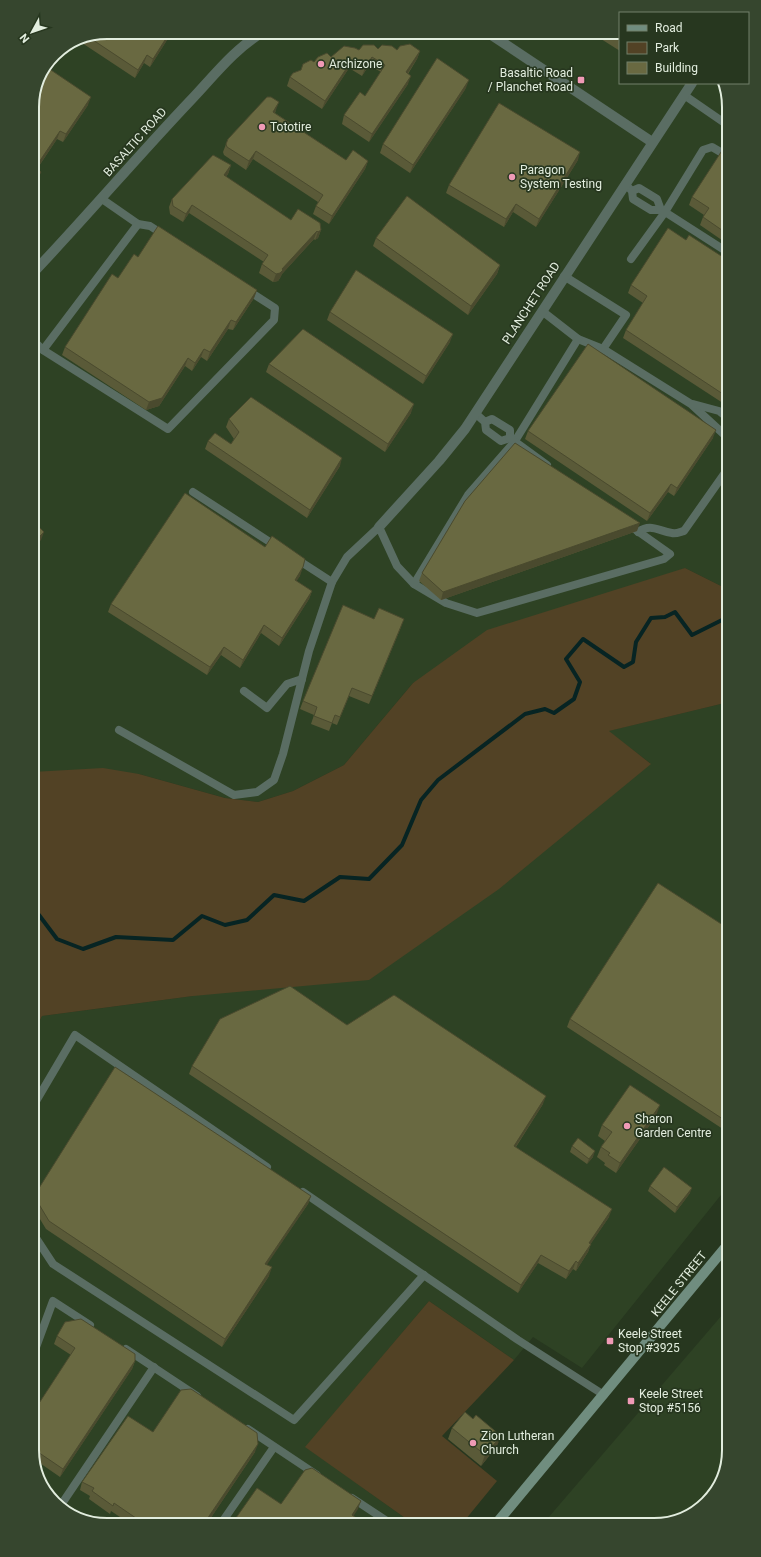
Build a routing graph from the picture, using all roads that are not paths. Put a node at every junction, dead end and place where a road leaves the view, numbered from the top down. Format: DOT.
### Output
graph roads {
  1 [pos="254,39"];
  2 [pos="498,39"];
  3 [pos="691,84"];
  4 [pos="684,95"];
  5 [pos="722,121"];
  6 [pos="652,142"];
  7 [pos="722,153"];
  8 [pos="628,187"];
  9 [pos="102,199"];
  10 [pos="663,211"];
  11 [pos="138,224"];
  12 [pos="169,239"];
  13 [pos="722,249"];
  14 [pos="631,259"];
  15 [pos="39,266"];
  16 [pos="564,276"];
  17 [pos="242,287"];
  18 [pos="542,311"];
  19 [pos="578,339"];
  20 [pos="39,346"];
  21 [pos="603,349"];
  22 [pos="43,350"];
  23 [pos="691,404"];
  24 [pos="475,413"];
  25 [pos="722,414"];
  26 [pos="485,422"];
  27 [pos="722,433"];
  28 [pos="513,440"];
  29 [pos="552,468"];
  30 [pos="722,477"];
  31 [pos="193,492"];
  32 [pos="620,518"];
  33 [pos="379,527"];
  34 [pos="638,532"];
  35 [pos="332,582"];
  36 [pos="414,584"];
  37 [pos="302,679"];
  38 [pos="244,691"];
  39 [pos="119,730"];
  40 [pos="39,1096"];
  41 [pos="273,1171"];
  42 [pos="299,1189"];
  43 [pos="39,1243"];
  44 [pos="722,1252"];
  45 [pos="424,1275"];
  46 [pos="97,1330"];
  47 [pos="39,1339"];
  48 [pos="116,1342"];
  49 [pos="154,1367"];
  50 [pos="604,1395"];
  51 [pos="207,1402"];
  52 [pos="240,1424"];
  53 [pos="274,1447"];
  54 [pos="327,1481"];
  55 [pos="346,1494"];
  56 [pos="63,1502"];
  57 [pos="225,1518"];
  58 [pos="382,1518"];
  59 [pos="501,1518"];
  1 -- 9 [label="street, BASALTIC ROAD"];
  2 -- 6 [label="street"];
  3 -- 4 [label="street, PLANCHET ROAD"];
  4 -- 5 [label="lane"];
  4 -- 6 [label="street, PLANCHET ROAD"];
  6 -- 8 [label="street, PLANCHET ROAD"];
  7 -- 10 [label="lane"];
  8 -- 10 [label="lane"];
  8 -- 10 [label="lane"];
  8 -- 16 [label="street, PLANCHET ROAD"];
  9 -- 11 [label="lane"];
  9 -- 15 [label="street, BASALTIC ROAD"];
  10 -- 13 [label="lane"];
  10 -- 14 [label="lane"];
  11 -- 12 [label="lane"];
  11 -- 22 [label="lane"];
  16 -- 18 [label="street, PLANCHET ROAD"];
  16 -- 21 [label="lane"];
  17 -- 22 [label="lane"];
  18 -- 19 [label="lane"];
  18 -- 24 [label="street, PLANCHET ROAD"];
  19 -- 21 [label="lane"];
  19 -- 28 [label="lane"];
  20 -- 22 [label="lane"];
  21 -- 23 [label="lane"];
  23 -- 25 [label="lane"];
  23 -- 27 [label="lane"];
  24 -- 26 [label="lane"];
  24 -- 33 [label="street, PLANCHET ROAD"];
  26 -- 28 [label="lane"];
  26 -- 28 [label="lane"];
  28 -- 29 [label="lane"];
  28 -- 36 [label="lane"];
  30 -- 34 [label="lane"];
  31 -- 35 [label="lane"];
  32 -- 34 [label="lane"];
  33 -- 35 [label="lane"];
  33 -- 36 [label="lane"];
  34 -- 36 [label="lane"];
  35 -- 37 [label="lane"];
  37 -- 38 [label="lane"];
  37 -- 39 [label="lane"];
  40 -- 41 [label="lane"];
  42 -- 45 [label="lane"];
  43 -- 45 [label="lane"];
  44 -- 50 [label="main road, KEELE STREET"];
  45 -- 50 [label="lane"];
  46 -- 47 [label="lane"];
  48 -- 49 [label="lane"];
  49 -- 51 [label="lane"];
  49 -- 56 [label="lane"];
  50 -- 59 [label="main road, KEELE STREET"];
  52 -- 53 [label="lane"];
  53 -- 54 [label="lane"];
  53 -- 57 [label="lane"];
  55 -- 58 [label="lane"];
}
